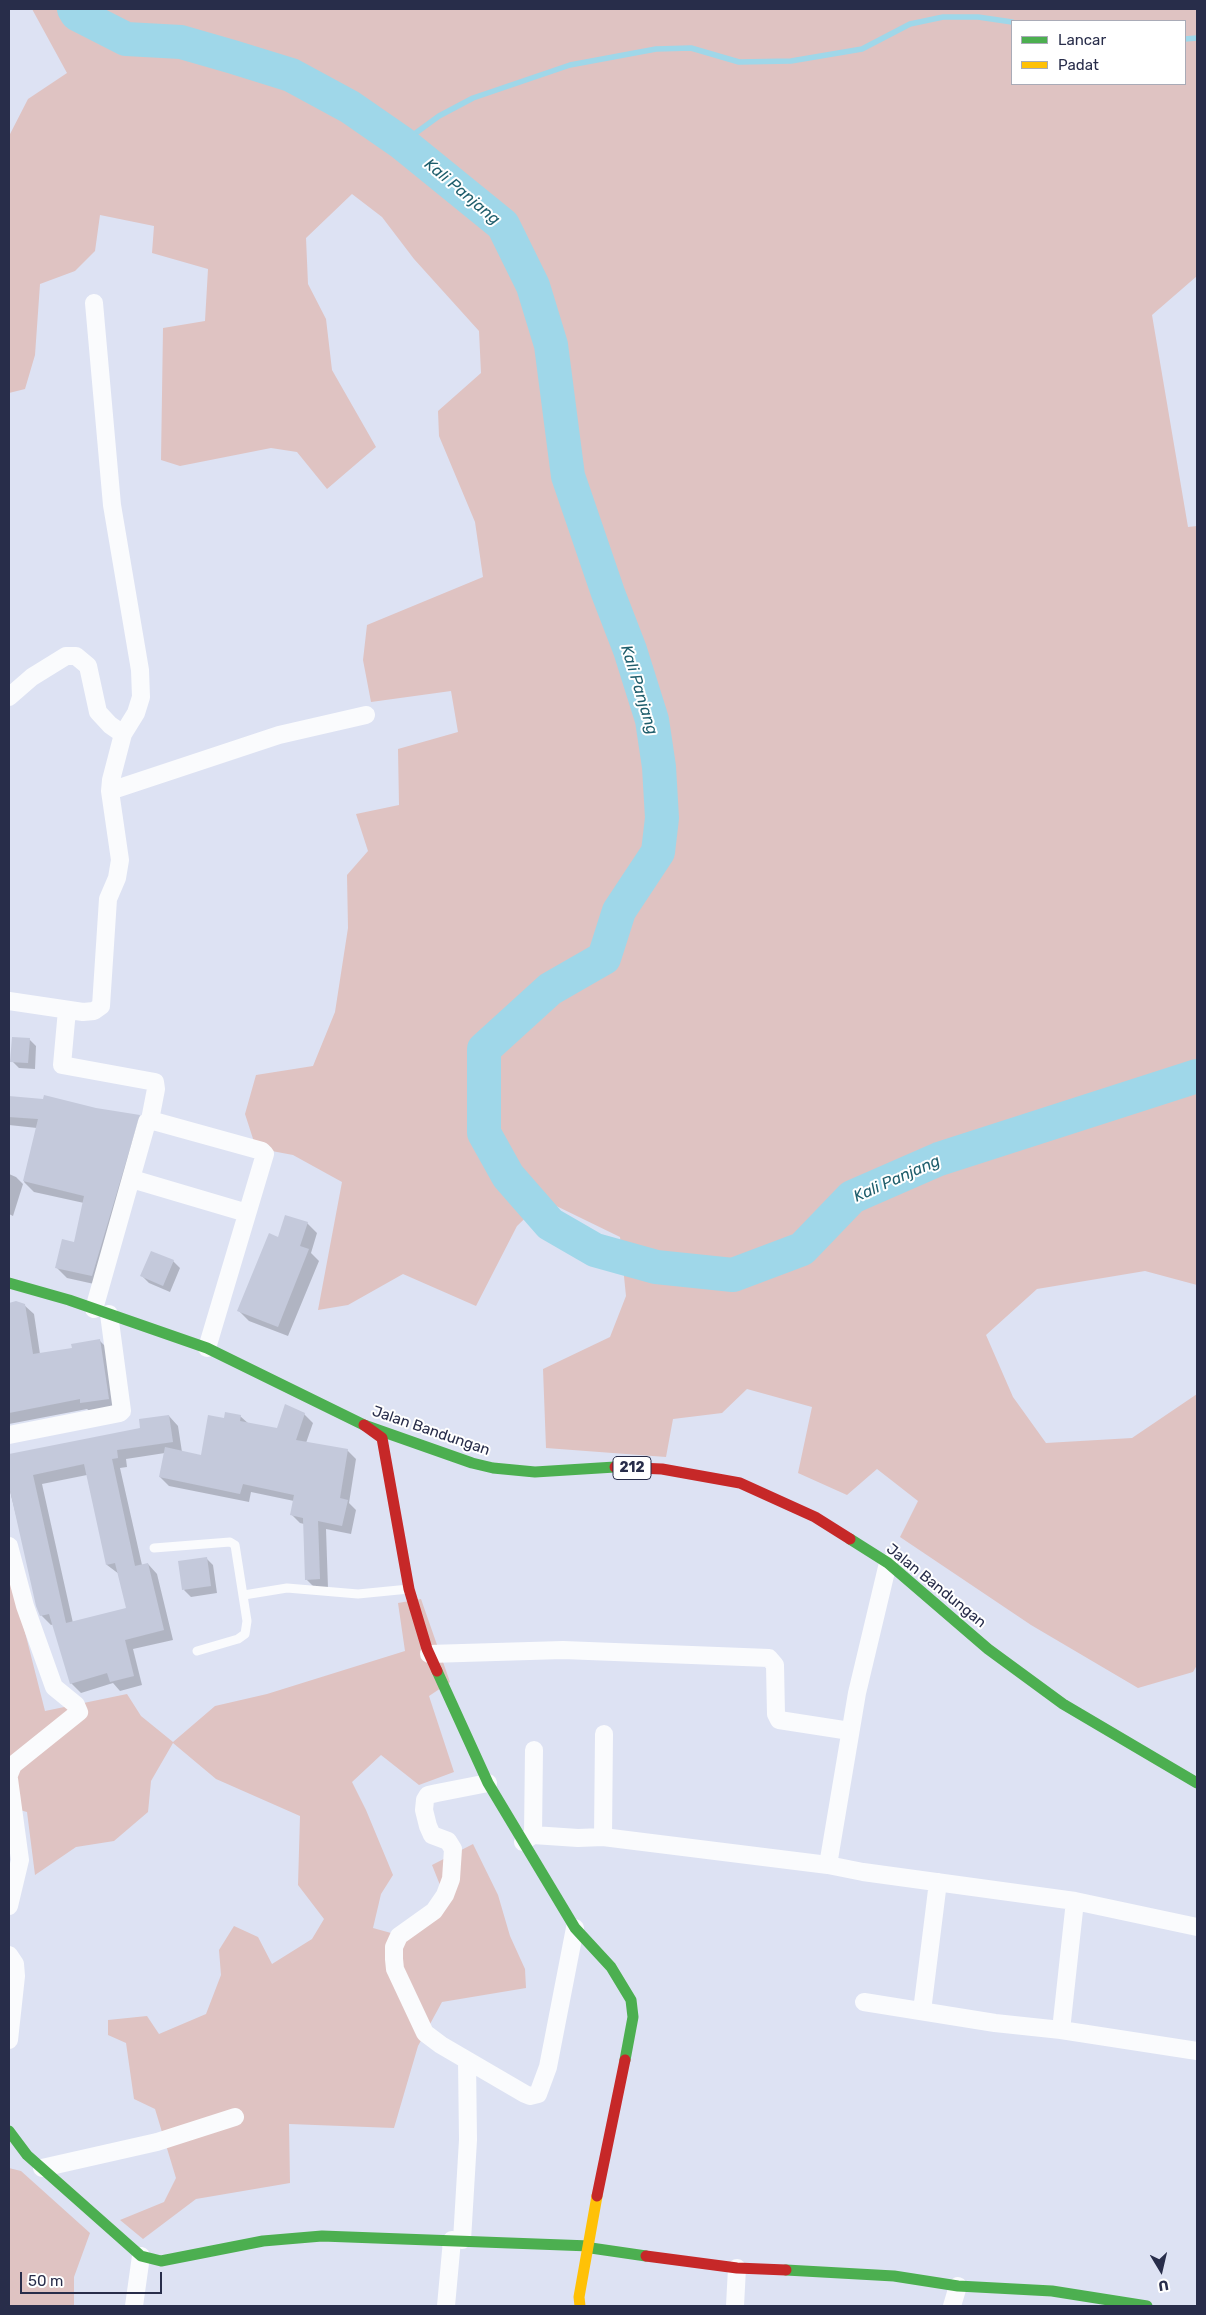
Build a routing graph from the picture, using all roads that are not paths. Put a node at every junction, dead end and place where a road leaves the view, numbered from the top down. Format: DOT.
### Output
graph roads {
  1 [pos="94,303"];
  2 [pos="9,697"];
  3 [pos="366,714"];
  4 [pos="123,734"];
  5 [pos="110,791"];
  6 [pos="9,1001"];
  7 [pos="67,1010"];
  8 [pos="150,1120"];
  9 [pos="132,1179"];
  10 [pos="247,1213"];
  11 [pos="9,1283"];
  12 [pos="102,1311"];
  13 [pos="207,1348"];
  14 [pos="364,1425"];
  15 [pos="9,1435"];
  16 [pos="9,1546"];
  17 [pos="154,1548"];
  18 [pos="888,1563"];
  19 [pos="409,1589"];
  20 [pos="244,1596"];
  21 [pos="196,1651"];
  22 [pos="429,1654"];
  23 [pos="850,1731"];
  24 [pos="604,1734"];
  25 [pos="534,1750"];
  26 [pos="9,1777"];
  27 [pos="488,1783"];
  28 [pos="1197,1783"];
  29 [pos="603,1836"];
  30 [pos="528,1839"];
  31 [pos="828,1865"];
  32 [pos="938,1882"];
  33 [pos="1075,1901"];
  34 [pos="9,1906"];
  35 [pos="575,1928"];
  36 [pos="1197,1928"];
  37 [pos="9,1955"];
  38 [pos="864,2002"];
  39 [pos="922,2011"];
  40 [pos="1061,2030"];
  41 [pos="9,2040"];
  42 [pos="1197,2051"];
  43 [pos="467,2060"];
  44 [pos="235,2117"];
  45 [pos="9,2131"];
  46 [pos="42,2168"];
  47 [pos="457,2240"];
  48 [pos="590,2246"];
  49 [pos="141,2256"];
  50 [pos="737,2268"];
  51 [pos="958,2286"];
  52 [pos="134,2306"];
  53 [pos="446,2306"];
  54 [pos="580,2306"];
  55 [pos="735,2306"];
  56 [pos="952,2306"];
  57 [pos="1147,2306"];
  1 -- 4 [label="street"];
  2 -- 4 [label="street"];
  3 -- 5 [label="street"];
  4 -- 5 [label="street"];
  5 -- 7 [label="street"];
  6 -- 7 [label="street"];
  7 -- 8 [label="street"];
  8 -- 9 [label="street"];
  8 -- 10 [label="street"];
  9 -- 10 [label="street"];
  9 -- 12 [label="street"];
  10 -- 13 [label="street"];
  11 -- 12 [label="street, Jalan Bandungan / 212"];
  12 -- 13 [label="street, Jalan Bandungan / 212"];
  12 -- 15 [label="street"];
  13 -- 14 [label="street, Jalan Bandungan / 212"];
  14 -- 18 [label="street, Jalan Bandungan / 212"];
  14 -- 19 [label="street"];
  16 -- 26 [label="street"];
  17 -- 20 [label="lane"];
  18 -- 23 [label="street"];
  18 -- 28 [label="street, Jalan Bandungan / 212"];
  19 -- 20 [label="lane"];
  19 -- 22 [label="street"];
  20 -- 21 [label="lane"];
  22 -- 23 [label="street"];
  22 -- 27 [label="street"];
  23 -- 31 [label="street"];
  24 -- 29 [label="street"];
  25 -- 30 [label="street"];
  26 -- 34 [label="street"];
  27 -- 30 [label="street"];
  27 -- 43 [label="street"];
  29 -- 30 [label="street"];
  29 -- 31 [label="street"];
  30 -- 35 [label="street"];
  31 -- 32 [label="street"];
  32 -- 33 [label="street"];
  32 -- 39 [label="street"];
  33 -- 36 [label="street"];
  33 -- 40 [label="street"];
  35 -- 43 [label="street"];
  35 -- 48 [label="street"];
  37 -- 41 [label="street"];
  38 -- 39 [label="street"];
  39 -- 40 [label="street"];
  40 -- 42 [label="street"];
  43 -- 47 [label="street"];
  44 -- 46 [label="street"];
  45 -- 46 [label="street"];
  46 -- 49 [label="street"];
  47 -- 48 [label="street"];
  47 -- 49 [label="street"];
  47 -- 53 [label="street"];
  48 -- 50 [label="street"];
  48 -- 54 [label="street"];
  49 -- 52 [label="street"];
  50 -- 51 [label="street"];
  50 -- 55 [label="street"];
  51 -- 56 [label="street"];
  51 -- 57 [label="street"];
}
